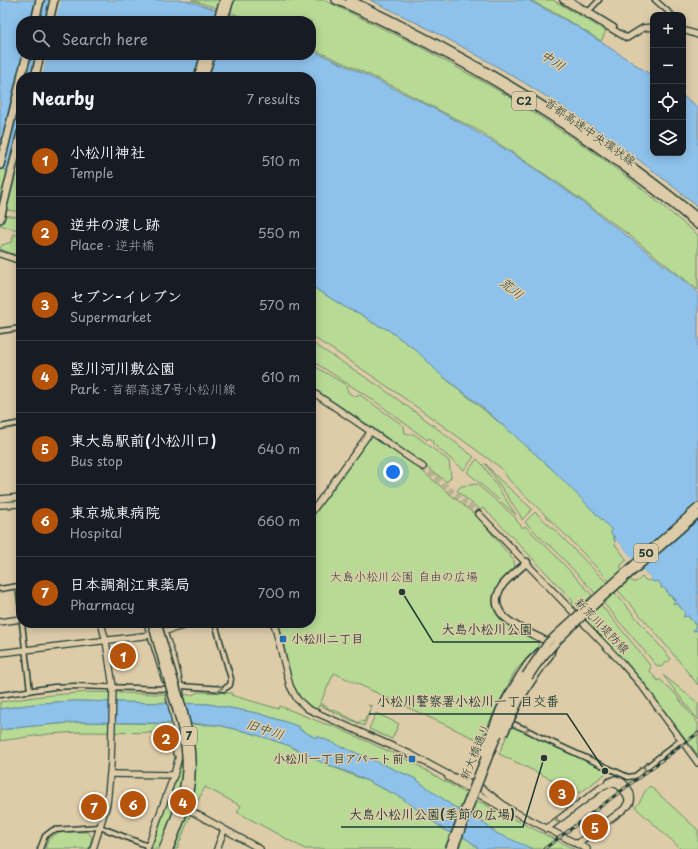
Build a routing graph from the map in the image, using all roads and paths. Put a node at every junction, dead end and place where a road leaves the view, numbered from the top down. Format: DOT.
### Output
graph roads {
  1 [pos="40,0"];
  2 [pos="54,0"];
  3 [pos="224,0"];
  4 [pos="230,0"];
  5 [pos="336,0"];
  6 [pos="350,0"];
  7 [pos="567,0"];
  8 [pos="599,0"];
  9 [pos="655,0"];
  10 [pos="589,11"];
  11 [pos="669,12"];
  12 [pos="36,16"];
  13 [pos="50,16"];
  14 [pos="219,16"];
  15 [pos="225,16"];
  16 [pos="650,27"];
  17 [pos="686,29"];
  18 [pos="686,31"];
  19 [pos="690,32"];
  20 [pos="698,36"];
  21 [pos="629,37"];
  22 [pos="26,60"];
  23 [pos="39,60"];
  24 [pos="203,60"];
  25 [pos="209,60"];
  26 [pos="23,72"];
  27 [pos="36,72"];
  28 [pos="200,72"];
  29 [pos="206,72"];
  30 [pos="16,99"];
  31 [pos="16,153"];
  32 [pos="0,165"];
  33 [pos="698,218"];
  34 [pos="0,219"];
  35 [pos="698,225"];
  36 [pos="0,254"];
  37 [pos="16,259"];
  38 [pos="16,329"];
  39 [pos="0,331"];
  40 [pos="316,394"];
  41 [pos="16,424"];
  42 [pos="0,427"];
  43 [pos="371,431"];
  44 [pos="423,467"];
  45 [pos="16,497"];
  46 [pos="0,499"];
  47 [pos="16,504"];
  48 [pos="0,505"];
  49 [pos="316,506"];
  50 [pos="698,508"];
  51 [pos="479,514"];
  52 [pos="698,514"];
  53 [pos="527,562"];
  54 [pos="16,586"];
  55 [pos="0,589"];
  56 [pos="596,600"];
  57 [pos="578,616"];
  58 [pos="16,620"];
  59 [pos="0,622"];
  60 [pos="23,628"];
  61 [pos="102,628"];
  62 [pos="148,628"];
  63 [pos="153,628"];
  64 [pos="158,628"];
  65 [pos="163,628"];
  66 [pos="177,628"];
  67 [pos="216,628"];
  68 [pos="275,628"];
  69 [pos="571,628"];
  70 [pos="164,632"];
  71 [pos="150,635"];
  72 [pos="106,640"];
  73 [pos="550,642"];
  74 [pos="25,650"];
  75 [pos="0,653"];
  76 [pos="181,686"];
  77 [pos="113,687"];
  78 [pos="167,689"];
  79 [pos="30,691"];
  80 [pos="0,695"];
  81 [pos="179,739"];
  82 [pos="681,740"];
  83 [pos="698,764"];
  84 [pos="111,774"];
  85 [pos="174,775"];
  86 [pos="474,789"];
  87 [pos="168,793"];
  88 [pos="100,827"];
  89 [pos="546,829"];
  90 [pos="224,830"];
  91 [pos="577,844"];
  92 [pos="148,848"];
  93 [pos="40,849"];
  94 [pos="93,849"];
  95 [pos="163,849"];
  96 [pos="169,849"];
  97 [pos="217,849"];
  98 [pos="260,849"];
  99 [pos="449,849"];
  100 [pos="454,849"];
  101 [pos="587,849"];
  1 -- 12 [label="highway"];
  2 -- 13 [label="highway"];
  3 -- 14 [label="highway"];
  4 -- 15 [label="highway"];
  5 -- 35 [label="highway, 首都高速中央環状線 / C2"];
  6 -- 33 [label="highway, 首都高速中央環状線 / C2"];
  7 -- 10 [label="street"];
  7 -- 21 [label="street"];
  8 -- 10 [label="street"];
  9 -- 11 [label="street"];
  10 -- 21 [label="street"];
  16 -- 21 [label="street"];
  17 -- 19 [label="street"];
  18 -- 19 [label="street"];
  19 -- 20 [label="street"];
  22 -- 26 [label="highway"];
  23 -- 27 [label="highway"];
  24 -- 28 [label="highway"];
  25 -- 29 [label="highway"];
  30 -- 32 [label="highway"];
  31 -- 34 [label="highway"];
  36 -- 37 [label="street"];
  38 -- 39 [label="street"];
  40 -- 43 [label="street"];
  41 -- 42 [label="street"];
  43 -- 44 [label="street"];
  43 -- 49 [label="street"];
  45 -- 46 [label="street"];
  47 -- 48 [label="street"];
  50 -- 56 [label="main road, 50"];
  51 -- 53 [label="street, 新荒川堤防線"];
  52 -- 56 [label="main road, 50"];
  53 -- 57 [label="street, 新荒川堤防線"];
  53 -- 73 [label="main road"];
  54 -- 55 [label="street"];
  56 -- 69 [label="main road, 新大橋通り / 50, bridge"];
  56 -- 73 [label="main road, 新大橋通り / 50, bridge"];
  57 -- 73 [label="main road"];
  57 -- 82 [label="street, 新荒川堤防線"];
  58 -- 59 [label="street"];
  60 -- 74 [label="street"];
  61 -- 72 [label="street"];
  62 -- 71 [label="street"];
  63 -- 95 [label="highway, 7, bridge"];
  64 -- 96 [label="highway, 7, bridge"];
  65 -- 70 [label="street"];
  66 -- 70 [label="street"];
  76 -- 67 [label="street, one-way"];
  68 -- 89 [label="street"];
  69 -- 73 [label="main road, bridge"];
  69 -- 86 [label="main road, 新大橋通り / 50, bridge"];
  70 -- 71 [label="street"];
  70 -- 76 [label="street"];
  71 -- 72 [label="street"];
  71 -- 78 [label="street"];
  72 -- 74 [label="street"];
  72 -- 77 [label="street"];
  73 -- 82 [label="street, one-way"];
  73 -- 86 [label="main road, 新大橋通り / 50, bridge"];
  73 -- 86 [label="main road, bridge"];
  73 -- 86 [label="main road, bridge"];
  74 -- 75 [label="street"];
  74 -- 79 [label="street"];
  76 -- 81 [label="street, bridge"];
  77 -- 78 [label="street"];
  77 -- 79 [label="street"];
  77 -- 84 [label="street"];
  78 -- 81 [label="street"];
  79 -- 80 [label="street"];
  81 -- 85 [label="street"];
  82 -- 83 [label="street, 新荒川堤防線"];
  84 -- 85 [label="street"];
  84 -- 88 [label="street"];
  85 -- 87 [label="street"];
  86 -- 99 [label="main road, 新大橋通り / 50, bridge"];
  86 -- 100 [label="main road, 新大橋通り / 50, bridge"];
  87 -- 90 [label="street"];
  87 -- 92 [label="street"];
  88 -- 92 [label="street"];
  88 -- 93 [label="street"];
  88 -- 94 [label="street"];
  89 -- 91 [label="street"];
  91 -- 89 [label="street, one-way"];
  90 -- 97 [label="street"];
  90 -- 98 [label="street"];
  91 -- 101 [label="street"];
}
